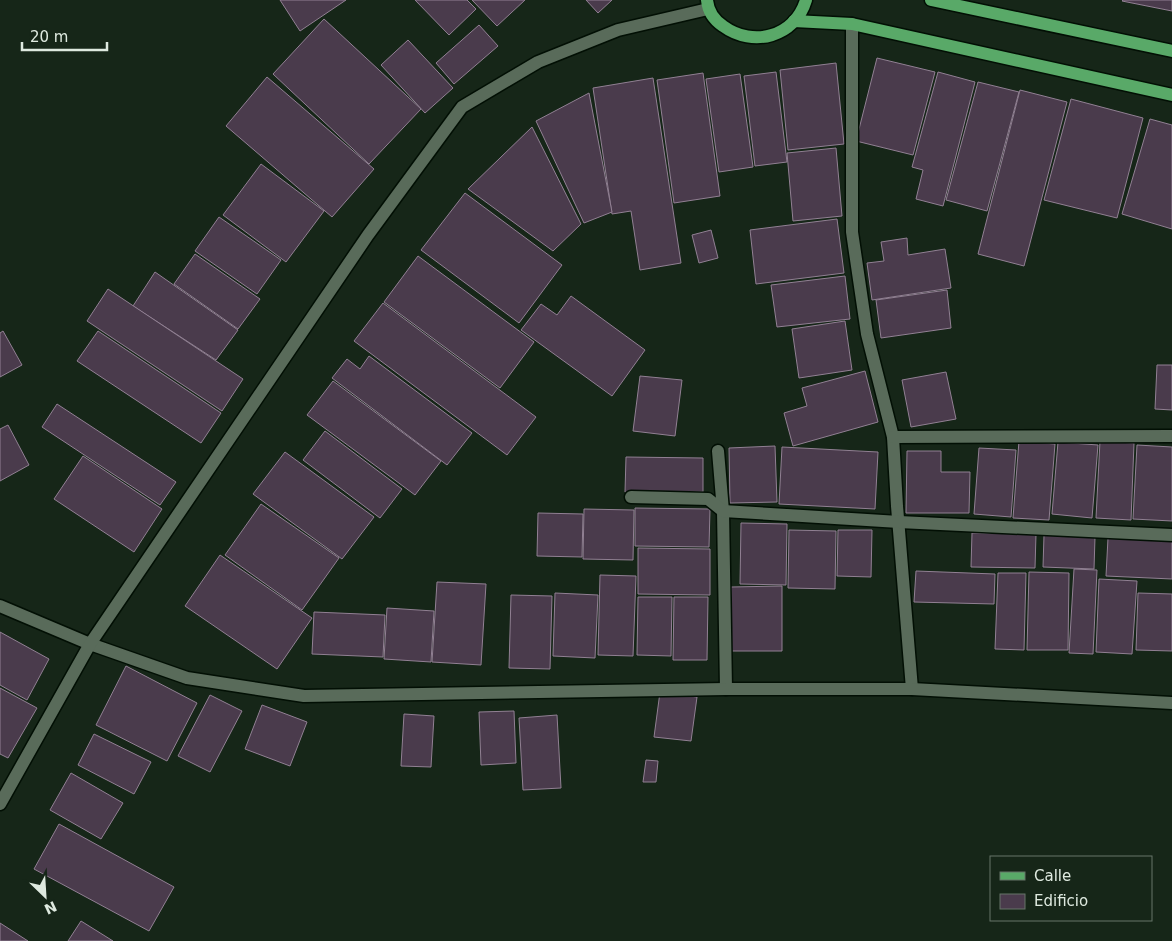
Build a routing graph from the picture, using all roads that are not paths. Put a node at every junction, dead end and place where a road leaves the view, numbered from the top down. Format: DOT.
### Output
graph roads {
  1 [pos="806,0"];
  2 [pos="931,0"];
  3 [pos="708,4"];
  4 [pos="794,21"];
  5 [pos="852,24"];
  6 [pos="1172,51"];
  7 [pos="1172,95"];
  8 [pos="1172,436"];
  9 [pos="893,437"];
  10 [pos="718,451"];
  11 [pos="631,497"];
  12 [pos="723,511"];
  13 [pos="899,522"];
  14 [pos="1172,535"];
  15 [pos="0,606"];
  16 [pos="90,644"];
  17 [pos="912,689"];
  18 [pos="726,690"];
  19 [pos="1172,703"];
  20 [pos="0,804"];
  1 -- 4 [label="main road"];
  2 -- 6 [label="main road"];
  3 -- 4 [label="main road"];
  3 -- 16 [label="street"];
  4 -- 5 [label="main road"];
  5 -- 7 [label="main road"];
  5 -- 9 [label="street"];
  8 -- 9 [label="street"];
  9 -- 13 [label="street"];
  10 -- 12 [label="street"];
  11 -- 12 [label="street"];
  12 -- 13 [label="street"];
  12 -- 18 [label="street"];
  13 -- 14 [label="street"];
  13 -- 17 [label="street"];
  15 -- 16 [label="street"];
  16 -- 18 [label="street"];
  16 -- 20 [label="street"];
  17 -- 18 [label="street"];
  17 -- 19 [label="street"];
}
